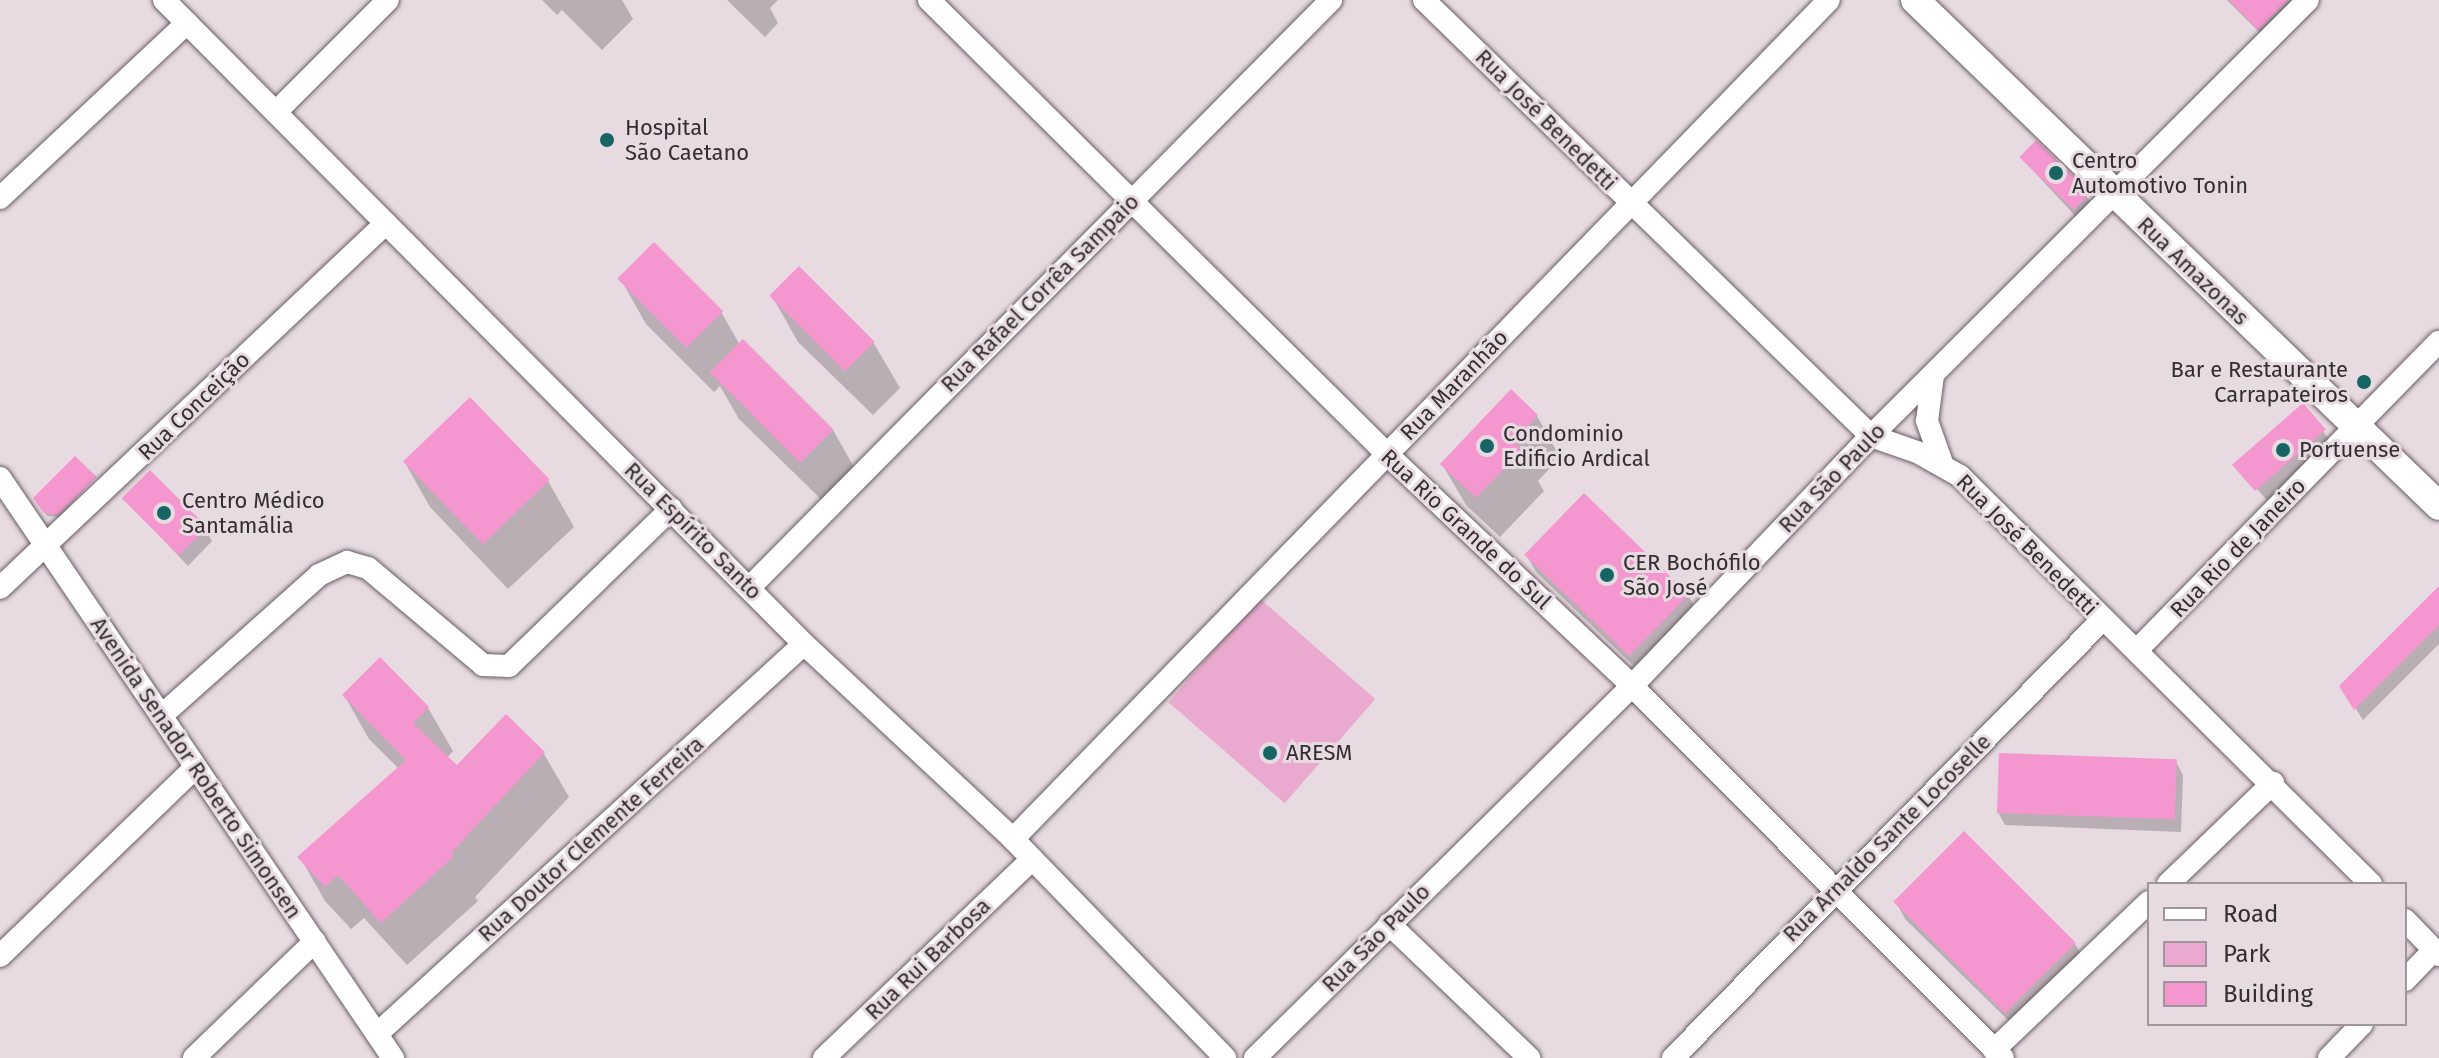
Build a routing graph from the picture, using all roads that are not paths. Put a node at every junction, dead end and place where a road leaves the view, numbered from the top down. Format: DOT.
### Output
graph roads {
  1 [pos="164,0"];
  2 [pos="388,0"];
  3 [pos="929,0"];
  4 [pos="1331,0"];
  5 [pos="1424,0"];
  6 [pos="1829,0"];
  7 [pos="1915,0"];
  8 [pos="2308,0"];
  9 [pos="187,23"];
  10 [pos="276,112"];
  11 [pos="2115,196"];
  12 [pos="0,198"];
  13 [pos="1132,200"];
  14 [pos="1630,204"];
  15 [pos="386,223"];
  16 [pos="2439,342"];
  17 [pos="1933,375"];
  18 [pos="2356,426"];
  19 [pos="1871,436"];
  20 [pos="1387,454"];
  21 [pos="1942,463"];
  22 [pos="0,478"];
  23 [pos="2439,506"];
  24 [pos="671,509"];
  25 [pos="44,546"];
  26 [pos="750,587"];
  27 [pos="0,588"];
  28 [pos="2102,620"];
  29 [pos="804,644"];
  30 [pos="2137,650"];
  31 [pos="1632,686"];
  32 [pos="161,716"];
  33 [pos="195,768"];
  34 [pos="2273,783"];
  35 [pos="1013,839"];
  36 [pos="1032,859"];
  37 [pos="2170,882"];
  38 [pos="2369,882"];
  39 [pos="1832,891"];
  40 [pos="2147,904"];
  41 [pos="2407,922"];
  42 [pos="1389,924"];
  43 [pos="315,941"];
  44 [pos="2437,953"];
  45 [pos="0,956"];
  46 [pos="2407,978"];
  47 [pos="2360,1026"];
  48 [pos="377,1034"];
  49 [pos="1998,1054"];
  50 [pos="194,1058"];
  51 [pos="393,1058"];
  52 [pos="824,1058"];
  53 [pos="1225,1058"];
  54 [pos="1255,1058"];
  55 [pos="1529,1058"];
  56 [pos="1673,1058"];
  57 [pos="2329,1058"];
  1 -- 9 [label="street, Rua Espírito Santo"];
  2 -- 10 [label="street"];
  3 -- 13 [label="street, Rua Rio Grande do Sul"];
  4 -- 13 [label="street, Rua Rafael Corrêa Sampaio"];
  5 -- 14 [label="street, Rua José Benedetti"];
  6 -- 14 [label="street, Rua Maranhão"];
  7 -- 11 [label="main road, Rua Amazonas"];
  8 -- 11 [label="street, Rua São Paulo"];
  9 -- 10 [label="street, Rua Espírito Santo"];
  9 -- 12 [label="street"];
  10 -- 15 [label="street, Rua Espírito Santo"];
  11 -- 17 [label="street, Rua São Paulo"];
  11 -- 18 [label="main road, Rua Amazonas"];
  13 -- 20 [label="street, Rua Rio Grande do Sul"];
  13 -- 26 [label="street, Rua Rafael Corrêa Sampaio"];
  14 -- 19 [label="street, Rua José Benedetti"];
  14 -- 20 [label="street, Rua Maranhão"];
  15 -- 24 [label="street, Rua Espírito Santo"];
  15 -- 25 [label="street, Rua Conceição"];
  16 -- 18 [label="street, Rua Rio de Janeiro"];
  17 -- 19 [label="street, Rua São Paulo"];
  17 -- 21 [label="street"];
  18 -- 23 [label="main road, Rua Amazonas"];
  18 -- 30 [label="street, Rua Rio de Janeiro"];
  19 -- 21 [label="street, Rua José Benedetti"];
  19 -- 31 [label="street, Rua São Paulo"];
  20 -- 31 [label="street, Rua Rio Grande do Sul"];
  20 -- 35 [label="street, Rua Maranhão"];
  21 -- 28 [label="street, Rua José Benedetti"];
  22 -- 25 [label="street, Avenida Senador Roberto Simonsen"];
  24 -- 26 [label="street, Rua Espírito Santo"];
  24 -- 32 [label="street"];
  25 -- 27 [label="street, Rua Conceição"];
  25 -- 32 [label="street, Avenida Senador Roberto Simonsen"];
  26 -- 29 [label="street, Rua Espírito Santo"];
  28 -- 30 [label="street, Rua José Benedetti"];
  28 -- 39 [label="street, Rua Arnaldo Sante Locoselle"];
  29 -- 35 [label="street, Rua Espírito Santo"];
  29 -- 48 [label="street, Rua Doutor Clemente Ferreira"];
  30 -- 34 [label="street, Rua José Benedetti"];
  31 -- 39 [label="street, Rua Rio Grande do Sul"];
  31 -- 42 [label="street, Rua São Paulo"];
  32 -- 33 [label="street, Avenida Senador Roberto Simonsen"];
  33 -- 43 [label="street, Avenida Senador Roberto Simonsen"];
  33 -- 45 [label="street"];
  34 -- 37 [label="street"];
  34 -- 38 [label="street, Rua José Benedetti"];
  35 -- 36 [label="street, Rua Espírito Santo"];
  36 -- 52 [label="street, Rua Rui Barbosa"];
  36 -- 53 [label="street, Rua Espírito Santo"];
  39 -- 49 [label="street, Rua Rio Grande do Sul"];
  39 -- 56 [label="street, Rua Arnaldo Sante Locoselle"];
  40 -- 49 [label="street"];
  41 -- 44 [label="street"];
  42 -- 54 [label="street, Rua São Paulo"];
  42 -- 55 [label="street"];
  43 -- 48 [label="street, Avenida Senador Roberto Simonsen"];
  43 -- 50 [label="street"];
  44 -- 46 [label="street"];
  47 -- 57 [label="street"];
  48 -- 51 [label="street, Avenida Senador Roberto Simonsen"];
}
